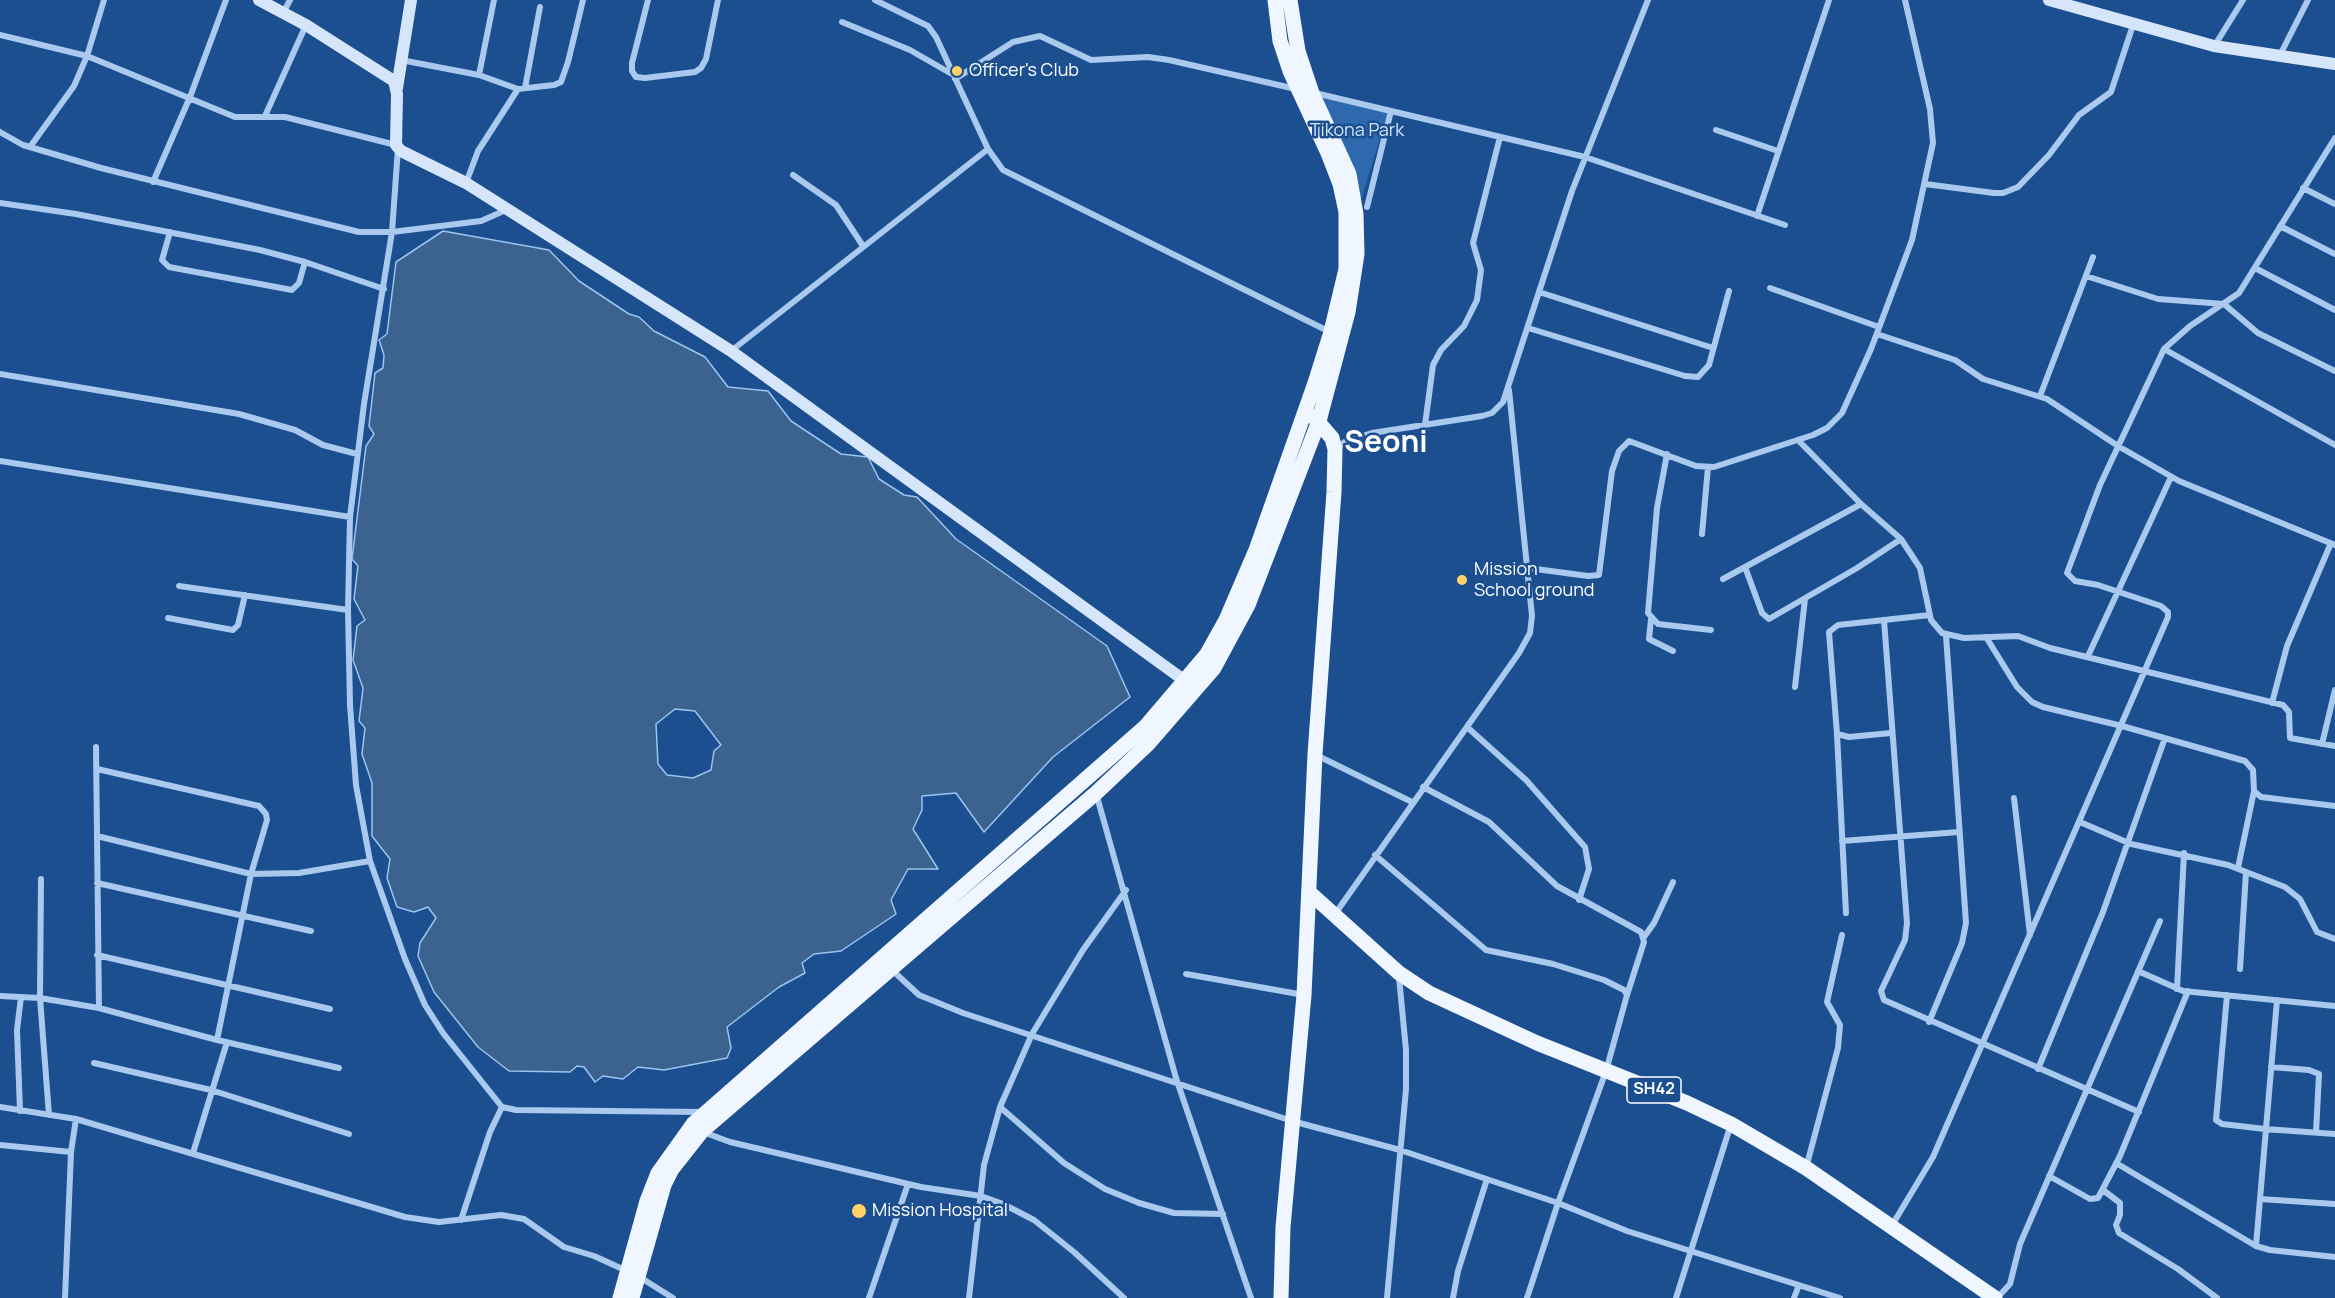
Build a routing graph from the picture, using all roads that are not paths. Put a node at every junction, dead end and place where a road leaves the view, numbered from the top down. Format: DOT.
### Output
graph roads {
  1 [pos="104,0"];
  2 [pos="226,0"];
  3 [pos="259,0"];
  4 [pos="290,0"];
  5 [pos="411,0"];
  6 [pos="494,0"];
  7 [pos="583,0"];
  8 [pos="648,0"];
  9 [pos="718,0"];
  10 [pos="874,0"];
  11 [pos="1275,0"];
  12 [pos="1290,0"];
  13 [pos="1648,0"];
  14 [pos="1829,0"];
  15 [pos="1905,0"];
  16 [pos="2243,0"];
  17 [pos="2308,0"];
  18 [pos="2056,1"];
  19 [pos="540,8"];
  20 [pos="283,13"];
  21 [pos="842,22"];
  22 [pos="2133,25"];
  23 [pos="306,26"];
  24 [pos="0,35"];
  25 [pos="2214,46"];
  26 [pos="87,56"];
  27 [pos="2279,56"];
  28 [pos="401,60"];
  29 [pos="2335,64"];
  30 [pos="479,75"];
  31 [pos="953,77"];
  32 [pos="397,88"];
  33 [pos="521,88"];
  34 [pos="1305,91"];
  35 [pos="190,98"];
  36 [pos="1391,111"];
  37 [pos="265,116"];
  38 [pos="1716,130"];
  39 [pos="0,132"];
  40 [pos="1500,137"];
  41 [pos="2334,142"];
  42 [pos="397,146"];
  43 [pos="30,147"];
  44 [pos="988,149"];
  45 [pos="1778,151"];
  46 [pos="1585,157"];
  47 [pos="794,175"];
  48 [pos="153,182"];
  49 [pos="466,183"];
  50 [pos="1925,184"];
  51 [pos="2303,188"];
  52 [pos="0,203"];
  53 [pos="2335,204"];
  54 [pos="1367,207"];
  55 [pos="507,209"];
  56 [pos="1757,216"];
  57 [pos="1785,225"];
  58 [pos="2280,226"];
  59 [pos="171,232"];
  60 [pos="392,232"];
  61 [pos="863,246"];
  62 [pos="2335,254"];
  63 [pos="2093,257"];
  64 [pos="305,262"];
  65 [pos="2255,268"];
  66 [pos="2086,276"];
  67 [pos="1770,288"];
  68 [pos="384,289"];
  69 [pos="1729,291"];
  70 [pos="1539,292"];
  71 [pos="2224,304"];
  72 [pos="2335,310"];
  73 [pos="1528,328"];
  74 [pos="1878,330"];
  75 [pos="1337,335"];
  76 [pos="1713,348"];
  77 [pos="2164,349"];
  78 [pos="731,351"];
  79 [pos="2335,371"];
  80 [pos="0,374"];
  81 [pos="1509,387"];
  82 [pos="2040,396"];
  83 [pos="1306,411"];
  84 [pos="1319,421"];
  85 [pos="1425,425"];
  86 [pos="1798,440"];
  87 [pos="2335,445"];
  88 [pos="2118,446"];
  89 [pos="1335,449"];
  90 [pos="357,454"];
  91 [pos="1667,454"];
  92 [pos="0,461"];
  93 [pos="1708,467"];
  94 [pos="2171,477"];
  95 [pos="1861,504"];
  96 [pos="350,517"];
  97 [pos="1702,534"];
  98 [pos="1901,539"];
  99 [pos="2333,544"];
  100 [pos="1745,567"];
  101 [pos="1528,568"];
  102 [pos="1723,579"];
  103 [pos="179,586"];
  104 [pos="2116,592"];
  105 [pos="245,595"];
  106 [pos="1805,599"];
  107 [pos="348,610"];
  108 [pos="1930,615"];
  109 [pos="168,618"];
  110 [pos="1651,619"];
  111 [pos="1884,621"];
  112 [pos="1711,630"];
  113 [pos="1946,635"];
  114 [pos="1986,637"];
  115 [pos="1673,651"];
  116 [pos="2088,656"];
  117 [pos="2145,671"];
  118 [pos="1192,686"];
  119 [pos="1795,687"];
  120 [pos="2335,690"];
  121 [pos="2272,703"];
  122 [pos="2122,726"];
  123 [pos="1467,727"];
  124 [pos="1891,733"];
  125 [pos="1837,734"];
  126 [pos="2165,738"];
  127 [pos="2322,744"];
  128 [pos="2335,746"];
  129 [pos="96,747"];
  130 [pos="1316,754"];
  131 [pos="97,769"];
  132 [pos="1423,787"];
  133 [pos="2254,791"];
  134 [pos="1096,793"];
  135 [pos="2014,798"];
  136 [pos="1412,802"];
  137 [pos="2335,806"];
  138 [pos="2080,822"];
  139 [pos="1959,832"];
  140 [pos="97,836"];
  141 [pos="1900,838"];
  142 [pos="1842,841"];
  143 [pos="2128,842"];
  144 [pos="2184,853"];
  145 [pos="1374,855"];
  146 [pos="370,861"];
  147 [pos="2238,868"];
  148 [pos="2246,872"];
  149 [pos="251,874"];
  150 [pos="41,879"];
  151 [pos="1673,882"];
  152 [pos="97,883"];
  153 [pos="1126,890"];
  154 [pos="1310,893"];
  155 [pos="1579,900"];
  156 [pos="1846,914"];
  157 [pos="1335,915"];
  158 [pos="242,917"];
  159 [pos="2160,921"];
  160 [pos="311,931"];
  161 [pos="1842,935"];
  162 [pos="1644,937"];
  163 [pos="2030,937"];
  164 [pos="2335,939"];
  165 [pos="97,955"];
  166 [pos="886,963"];
  167 [pos="2240,969"];
  168 [pos="2138,971"];
  169 [pos="1399,973"];
  170 [pos="1186,974"];
  171 [pos="228,984"];
  172 [pos="2177,989"];
  173 [pos="2188,991"];
  174 [pos="1304,995"];
  175 [pos="1627,995"];
  176 [pos="2227,995"];
  177 [pos="0,996"];
  178 [pos="21,997"];
  179 [pos="40,998"];
  180 [pos="2277,1000"];
  181 [pos="2335,1006"];
  182 [pos="99,1008"];
  183 [pos="330,1008"];
  184 [pos="1929,1022"];
  185 [pos="1032,1034"];
  186 [pos="217,1040"];
  187 [pos="227,1042"];
  188 [pos="1983,1045"];
  189 [pos="94,1063"];
  190 [pos="2271,1067"];
  191 [pos="339,1068"];
  192 [pos="2038,1069"];
  193 [pos="1606,1071"];
  194 [pos="1178,1081"];
  195 [pos="211,1090"];
  196 [pos="2087,1090"];
  197 [pos="0,1107"];
  198 [pos="502,1107"];
  199 [pos="1000,1107"];
  200 [pos="20,1110"];
  201 [pos="2139,1112"];
  202 [pos="49,1115"];
  203 [pos="711,1115"];
  204 [pos="76,1119"];
  205 [pos="1292,1121"];
  206 [pos="1731,1124"];
  207 [pos="698,1128"];
  208 [pos="2265,1129"];
  209 [pos="2316,1133"];
  210 [pos="349,1134"];
  211 [pos="2335,1134"];
  212 [pos="0,1144"];
  213 [pos="1400,1150"];
  214 [pos="71,1152"];
  215 [pos="193,1153"];
  216 [pos="2116,1163"];
  217 [pos="1806,1168"];
  218 [pos="2049,1176"];
  219 [pos="1487,1179"];
  220 [pos="908,1184"];
  221 [pos="2103,1190"];
  222 [pos="981,1196"];
  223 [pos="2260,1199"];
  224 [pos="1558,1203"];
  225 [pos="2335,1204"];
  226 [pos="1223,1214"];
  227 [pos="460,1220"];
  228 [pos="1891,1228"];
  229 [pos="2256,1246"];
  230 [pos="1690,1250"];
  231 [pos="2335,1257"];
  232 [pos="633,1273"];
  233 [pos="1798,1285"];
  234 [pos="65,1298"];
  235 [pos="620,1298"];
  236 [pos="632,1298"];
  237 [pos="673,1298"];
  238 [pos="869,1298"];
  239 [pos="969,1298"];
  240 [pos="1124,1298"];
  241 [pos="1251,1298"];
  242 [pos="1281,1298"];
  243 [pos="1387,1298"];
  244 [pos="1453,1298"];
  245 [pos="1527,1298"];
  246 [pos="1676,1298"];
  247 [pos="1794,1298"];
  248 [pos="1840,1298"];
  249 [pos="1996,1298"];
  250 [pos="2217,1298"];
  1 -- 26 [label="street"];
  2 -- 35 [label="street"];
  3 -- 20 [label="main road"];
  4 -- 20 [label="street"];
  5 -- 28 [label="main road"];
  6 -- 30 [label="street"];
  7 -- 33 [label="street"];
  8 -- 9 [label="street"];
  10 -- 31 [label="street"];
  11 -- 34 [label="main road"];
  12 -- 34 [label="main road"];
  13 -- 46 [label="street"];
  14 -- 45 [label="street"];
  15 -- 50 [label="street"];
  16 -- 25 [label="street"];
  17 -- 27 [label="street"];
  18 -- 22 [label="main road"];
  19 -- 33 [label="street"];
  20 -- 23 [label="main road"];
  21 -- 31 [label="street"];
  22 -- 25 [label="main road"];
  22 -- 50 [label="street"];
  23 -- 32 [label="main road"];
  23 -- 37 [label="street"];
  24 -- 26 [label="street"];
  25 -- 27 [label="main road"];
  26 -- 35 [label="street"];
  26 -- 43 [label="street"];
  27 -- 29 [label="main road"];
  28 -- 30 [label="street"];
  28 -- 32 [label="main road"];
  30 -- 33 [label="street"];
  31 -- 34 [label="street"];
  31 -- 44 [label="street"];
  32 -- 42 [label="main road"];
  33 -- 49 [label="street"];
  34 -- 36 [label="street"];
  34 -- 75 [label="main road"];
  35 -- 37 [label="street"];
  35 -- 48 [label="street"];
  36 -- 40 [label="street"];
  36 -- 54 [label="street"];
  37 -- 42 [label="street"];
  38 -- 45 [label="street"];
  39 -- 43 [label="street"];
  40 -- 46 [label="street"];
  40 -- 85 [label="street"];
  41 -- 51 [label="street"];
  42 -- 49 [label="main road"];
  42 -- 60 [label="street"];
  43 -- 48 [label="street"];
  44 -- 61 [label="street"];
  44 -- 75 [label="street"];
  45 -- 56 [label="street"];
  46 -- 56 [label="street"];
  46 -- 70 [label="street"];
  47 -- 61 [label="street"];
  48 -- 60 [label="street"];
  49 -- 55 [label="main road"];
  50 -- 74 [label="street"];
  51 -- 53 [label="street"];
  51 -- 58 [label="street"];
  52 -- 59 [label="street"];
  55 -- 60 [label="street"];
  55 -- 78 [label="main road"];
  56 -- 57 [label="street"];
  58 -- 62 [label="street"];
  58 -- 65 [label="street"];
  59 -- 64 [label="street"];
  59 -- 64 [label="street"];
  60 -- 68 [label="street"];
  61 -- 78 [label="street"];
  63 -- 66 [label="street"];
  64 -- 68 [label="street"];
  65 -- 71 [label="street"];
  65 -- 72 [label="street"];
  66 -- 71 [label="street"];
  66 -- 82 [label="street"];
  67 -- 74 [label="street"];
  68 -- 90 [label="street"];
  69 -- 76 [label="street"];
  70 -- 73 [label="street"];
  70 -- 76 [label="street"];
  71 -- 77 [label="street"];
  71 -- 79 [label="street"];
  73 -- 76 [label="street"];
  73 -- 81 [label="street"];
  74 -- 82 [label="street"];
  74 -- 86 [label="street"];
  75 -- 83 [label="main road"];
  75 -- 84 [label="main road"];
  77 -- 87 [label="street"];
  77 -- 88 [label="street"];
  78 -- 118 [label="main road"];
  80 -- 90 [label="street"];
  81 -- 85 [label="street"];
  81 -- 101 [label="street"];
  82 -- 88 [label="street"];
  83 -- 84 [label="main road"];
  83 -- 118 [label="main road"];
  84 -- 89 [label="main road"];
  84 -- 118 [label="main road"];
  85 -- 89 [label="street"];
  86 -- 93 [label="street"];
  86 -- 95 [label="street"];
  88 -- 94 [label="street"];
  88 -- 104 [label="street"];
  89 -- 130 [label="main road"];
  90 -- 96 [label="street"];
  91 -- 93 [label="street"];
  91 -- 101 [label="street"];
  91 -- 110 [label="street"];
  92 -- 96 [label="street"];
  93 -- 97 [label="street"];
  94 -- 99 [label="street"];
  94 -- 104 [label="street"];
  95 -- 98 [label="street"];
  95 -- 100 [label="street"];
  96 -- 107 [label="street"];
  98 -- 106 [label="street"];
  98 -- 108 [label="street"];
  99 -- 121 [label="street"];
  100 -- 102 [label="street"];
  100 -- 106 [label="street"];
  101 -- 123 [label="street"];
  103 -- 105 [label="street"];
  104 -- 116 [label="street"];
  104 -- 117 [label="street"];
  105 -- 107 [label="street"];
  105 -- 109 [label="street"];
  106 -- 119 [label="street"];
  107 -- 146 [label="street"];
  108 -- 111 [label="street"];
  108 -- 113 [label="street"];
  110 -- 112 [label="street"];
  110 -- 115 [label="street"];
  111 -- 124 [label="street"];
  111 -- 125 [label="street"];
  113 -- 114 [label="street"];
  113 -- 139 [label="street"];
  114 -- 116 [label="street"];
  114 -- 122 [label="street"];
  116 -- 117 [label="street"];
  117 -- 121 [label="street"];
  117 -- 122 [label="street"];
  118 -- 134 [label="main road"];
  118 -- 166 [label="main road"];
  120 -- 127 [label="street"];
  121 -- 127 [label="street"];
  122 -- 126 [label="street"];
  122 -- 138 [label="street"];
  123 -- 132 [label="street"];
  123 -- 155 [label="street"];
  124 -- 125 [label="street"];
  124 -- 141 [label="street"];
  125 -- 142 [label="street"];
  126 -- 133 [label="street"];
  126 -- 143 [label="street"];
  127 -- 128 [label="street"];
  129 -- 131 [label="street"];
  130 -- 136 [label="street"];
  130 -- 154 [label="main road"];
  131 -- 140 [label="street"];
  131 -- 149 [label="street"];
  132 -- 136 [label="street"];
  132 -- 155 [label="street"];
  133 -- 137 [label="street"];
  133 -- 147 [label="street"];
  134 -- 153 [label="street"];
  134 -- 166 [label="main road"];
  135 -- 163 [label="street"];
  136 -- 145 [label="street"];
  138 -- 143 [label="street"];
  138 -- 163 [label="street"];
  139 -- 141 [label="street"];
  139 -- 184 [label="street"];
  140 -- 149 [label="street"];
  140 -- 152 [label="street"];
  141 -- 142 [label="street"];
  141 -- 184 [label="street"];
  142 -- 156 [label="street"];
  143 -- 144 [label="street"];
  143 -- 192 [label="street"];
  144 -- 147 [label="street"];
  144 -- 172 [label="street"];
  145 -- 157 [label="street"];
  145 -- 175 [label="street"];
  146 -- 149 [label="street"];
  146 -- 198 [label="street"];
  147 -- 148 [label="street"];
  148 -- 164 [label="street"];
  148 -- 167 [label="street"];
  149 -- 158 [label="street"];
  150 -- 179 [label="street"];
  151 -- 162 [label="street"];
  152 -- 158 [label="street"];
  152 -- 165 [label="street"];
  153 -- 185 [label="street"];
  153 -- 194 [label="street"];
  154 -- 157 [label="main road, SH42"];
  154 -- 174 [label="main road"];
  155 -- 162 [label="street"];
  157 -- 169 [label="main road, SH42"];
  158 -- 160 [label="street"];
  158 -- 171 [label="street"];
  159 -- 168 [label="street"];
  161 -- 217 [label="street"];
  162 -- 175 [label="street"];
  163 -- 188 [label="street"];
  165 -- 171 [label="street"];
  165 -- 182 [label="street"];
  166 -- 185 [label="street"];
  166 -- 203 [label="main road"];
  168 -- 172 [label="street"];
  168 -- 196 [label="street"];
  169 -- 193 [label="main road, SH42"];
  169 -- 213 [label="street"];
  170 -- 174 [label="street"];
  171 -- 183 [label="street"];
  171 -- 186 [label="street"];
  172 -- 173 [label="street"];
  173 -- 176 [label="street"];
  173 -- 201 [label="street"];
  174 -- 205 [label="main road"];
  175 -- 193 [label="street"];
  176 -- 180 [label="street"];
  176 -- 208 [label="street"];
  177 -- 178 [label="street"];
  178 -- 179 [label="street"];
  178 -- 200 [label="street"];
  179 -- 182 [label="street"];
  179 -- 202 [label="street"];
  180 -- 181 [label="street"];
  180 -- 190 [label="street"];
  182 -- 186 [label="street"];
  184 -- 188 [label="street"];
  185 -- 194 [label="street"];
  185 -- 199 [label="street"];
  186 -- 187 [label="street"];
  187 -- 191 [label="street"];
  187 -- 195 [label="street"];
  188 -- 192 [label="street"];
  188 -- 228 [label="street"];
  189 -- 195 [label="street"];
  190 -- 208 [label="street"];
  190 -- 209 [label="street"];
  192 -- 196 [label="street"];
  193 -- 206 [label="main road, SH42"];
  193 -- 224 [label="street"];
  194 -- 205 [label="street"];
  194 -- 226 [label="street"];
  195 -- 210 [label="street"];
  195 -- 215 [label="street"];
  196 -- 201 [label="street"];
  196 -- 218 [label="street"];
  197 -- 200 [label="street"];
  198 -- 203 [label="street"];
  198 -- 227 [label="street"];
  199 -- 222 [label="street"];
  199 -- 226 [label="street"];
  200 -- 202 [label="street"];
  201 -- 216 [label="street"];
  202 -- 204 [label="street"];
  203 -- 207 [label="main road"];
  204 -- 214 [label="street"];
  204 -- 215 [label="street"];
  205 -- 213 [label="street"];
  205 -- 242 [label="main road"];
  206 -- 217 [label="main road, SH42"];
  206 -- 230 [label="street"];
  207 -- 220 [label="street"];
  207 -- 232 [label="main road"];
  208 -- 209 [label="street"];
  208 -- 223 [label="street"];
  209 -- 211 [label="street"];
  212 -- 214 [label="street"];
  213 -- 219 [label="street"];
  213 -- 243 [label="street"];
  214 -- 234 [label="street"];
  215 -- 227 [label="street"];
  216 -- 221 [label="street"];
  216 -- 229 [label="street"];
  217 -- 228 [label="main road, SH42"];
  218 -- 221 [label="street"];
  218 -- 249 [label="street"];
  219 -- 224 [label="street"];
  219 -- 244 [label="street"];
  220 -- 222 [label="street"];
  220 -- 238 [label="street"];
  221 -- 250 [label="street"];
  222 -- 239 [label="street"];
  222 -- 240 [label="street"];
  223 -- 225 [label="street"];
  223 -- 229 [label="street"];
  224 -- 230 [label="street"];
  224 -- 245 [label="street"];
  226 -- 241 [label="street"];
  227 -- 232 [label="street"];
  228 -- 249 [label="main road, SH42"];
  229 -- 231 [label="street"];
  230 -- 233 [label="street"];
  230 -- 246 [label="street"];
  232 -- 235 [label="main road"];
  232 -- 236 [label="main road"];
  232 -- 237 [label="street"];
  233 -- 247 [label="street"];
  233 -- 248 [label="street"];
}
